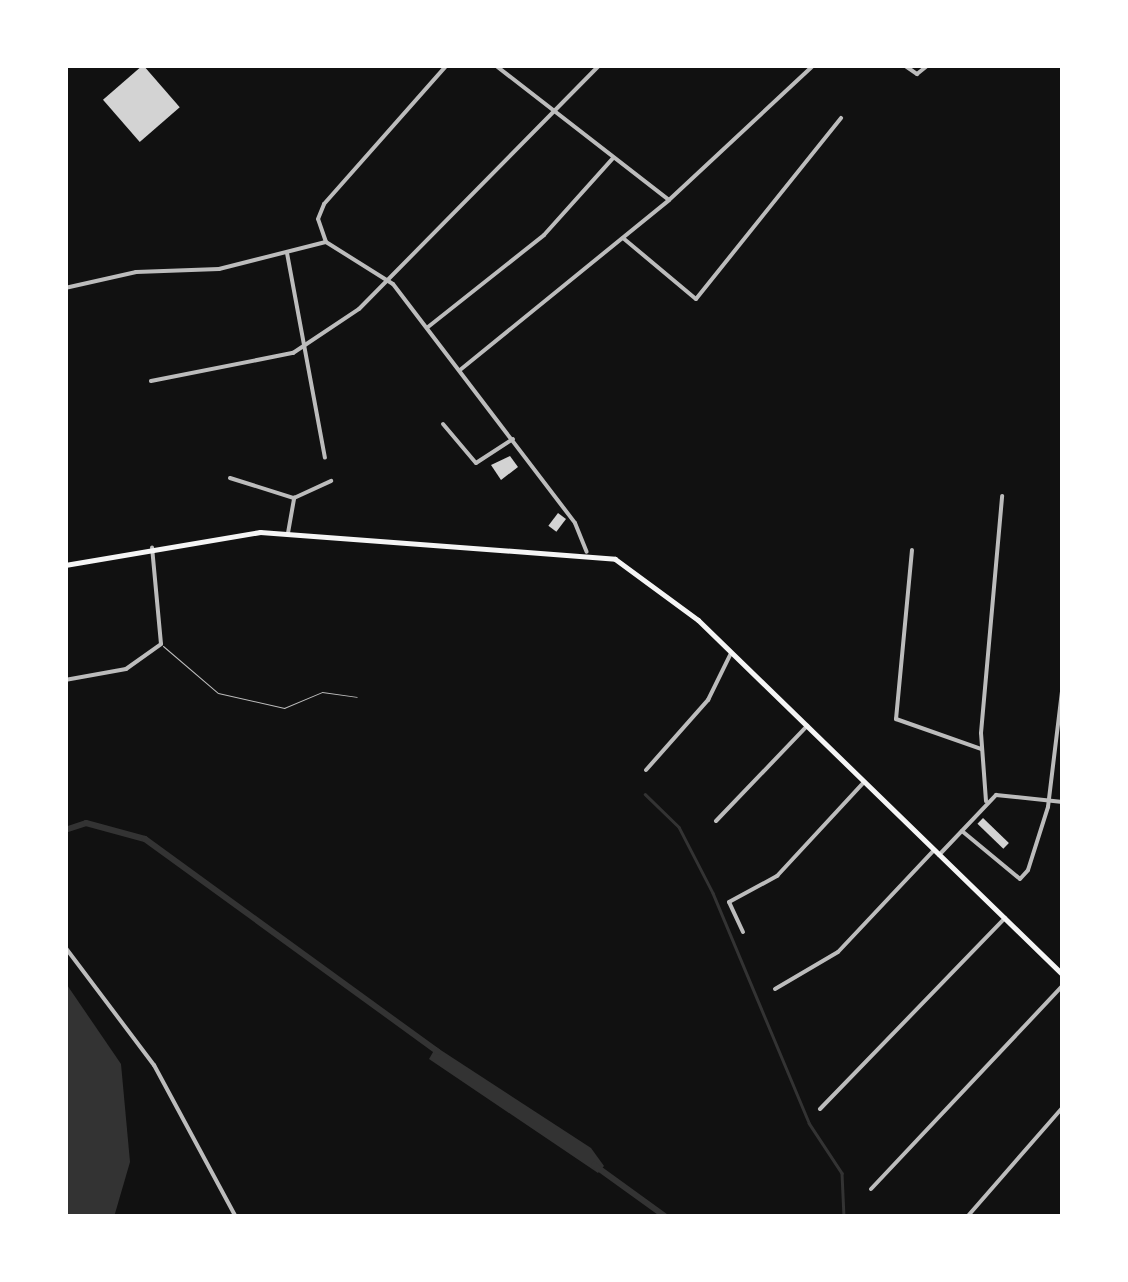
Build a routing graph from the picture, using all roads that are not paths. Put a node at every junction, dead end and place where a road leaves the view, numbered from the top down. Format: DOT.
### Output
graph roads {
  1 [pos="447,65"];
  2 [pos="495,65"];
  3 [pos="600,65"];
  4 [pos="814,65"];
  5 [pos="904,65"];
  6 [pos="928,65"];
  7 [pos="556,112"];
  8 [pos="841,118"];
  9 [pos="613,158"];
  10 [pos="669,200"];
  11 [pos="623,238"];
  12 [pos="326,242"];
  13 [pos="287,253"];
  14 [pos="392,284"];
  15 [pos="65,288"];
  16 [pos="428,327"];
  17 [pos="302,349"];
  18 [pos="460,370"];
  19 [pos="151,381"];
  20 [pos="443,424"];
  21 [pos="513,439"];
  22 [pos="325,458"];
  23 [pos="230,478"];
  24 [pos="331,481"];
  25 [pos="1002,496"];
  26 [pos="294,498"];
  27 [pos="288,533"];
  28 [pos="152,547"];
  29 [pos="912,550"];
  30 [pos="587,552"];
  31 [pos="65,565"];
  32 [pos="161,644"];
  33 [pos="731,653"];
  34 [pos="65,680"];
  35 [pos="1063,682"];
  36 [pos="357,697"];
  37 [pos="806,726"];
  38 [pos="981,749"];
  39 [pos="646,770"];
  40 [pos="864,782"];
  41 [pos="1049,800"];
  42 [pos="986,801"];
  43 [pos="1063,802"];
  44 [pos="716,821"];
  45 [pos="962,831"];
  46 [pos="936,852"];
  47 [pos="1005,918"];
  48 [pos="744,932"];
  49 [pos="65,947"];
  50 [pos="1062,973"];
  51 [pos="1063,985"];
  52 [pos="775,989"];
  53 [pos="1063,1107"];
  54 [pos="820,1109"];
  55 [pos="871,1190"];
  56 [pos="236,1217"];
  57 [pos="967,1217"];
  1 -- 12 [label="street"];
  2 -- 7 [label="street"];
  3 -- 7 [label="street"];
  4 -- 10 [label="street"];
  5 -- 6 [label="street"];
  7 -- 9 [label="street"];
  7 -- 14 [label="street"];
  8 -- 11 [label="street"];
  9 -- 10 [label="street"];
  9 -- 16 [label="street"];
  10 -- 11 [label="street"];
  11 -- 18 [label="street"];
  12 -- 13 [label="street"];
  12 -- 14 [label="street"];
  13 -- 15 [label="street"];
  13 -- 17 [label="street"];
  14 -- 16 [label="street"];
  14 -- 17 [label="street"];
  16 -- 18 [label="street"];
  17 -- 19 [label="street"];
  17 -- 22 [label="street"];
  18 -- 21 [label="street"];
  20 -- 21 [label="street"];
  21 -- 30 [label="street"];
  23 -- 26 [label="street"];
  24 -- 26 [label="street"];
  25 -- 38 [label="street"];
  26 -- 27 [label="street"];
  27 -- 28 [label="main road"];
  27 -- 30 [label="main road"];
  28 -- 31 [label="main road"];
  28 -- 32 [label="street"];
  29 -- 38 [label="street"];
  30 -- 33 [label="main road"];
  32 -- 34 [label="street"];
  32 -- 36 [label="lane"];
  33 -- 37 [label="main road"];
  33 -- 39 [label="street"];
  35 -- 41 [label="street"];
  37 -- 40 [label="main road"];
  37 -- 44 [label="street"];
  38 -- 42 [label="street"];
  40 -- 46 [label="main road"];
  40 -- 48 [label="street"];
  41 -- 42 [label="street"];
  41 -- 43 [label="street"];
  41 -- 45 [label="street"];
  42 -- 45 [label="street"];
  45 -- 46 [label="street"];
  46 -- 47 [label="main road"];
  46 -- 52 [label="street"];
  47 -- 50 [label="main road"];
  47 -- 54 [label="street"];
  49 -- 56 [label="street"];
  51 -- 55 [label="street"];
  53 -- 57 [label="street"];
}
